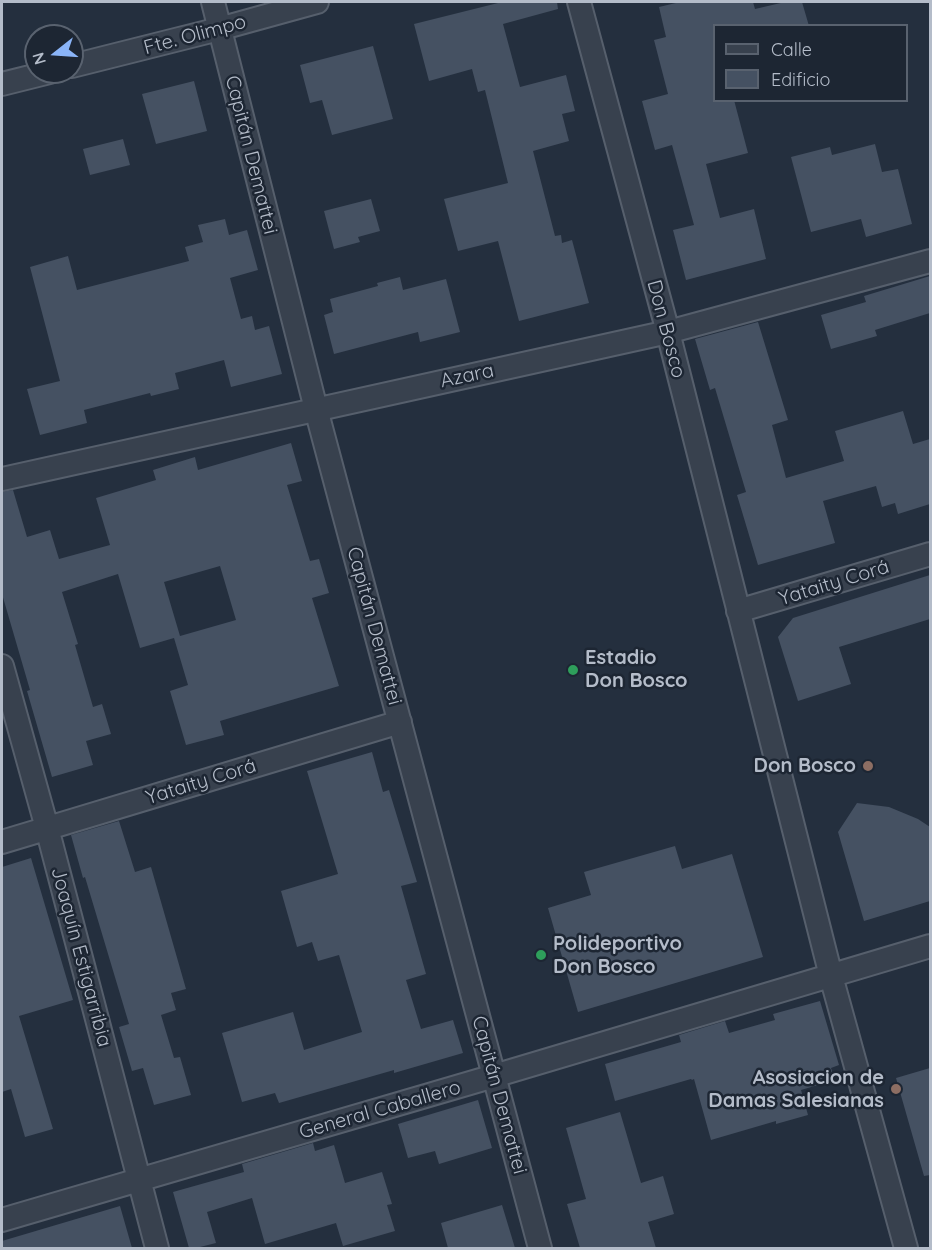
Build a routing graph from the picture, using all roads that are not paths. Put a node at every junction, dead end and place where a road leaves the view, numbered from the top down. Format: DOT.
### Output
graph roads {
  1 [pos="213,2"];
  2 [pos="317,2"];
  3 [pos="579,2"];
  4 [pos="219,29"];
  5 [pos="84,63"];
  6 [pos="24,78"];
  7 [pos="2,84"];
  8 [pos="930,261"];
  9 [pos="668,332"];
  10 [pos="316,409"];
  11 [pos="2,479"];
  12 [pos="930,554"];
  13 [pos="738,611"];
  14 [pos="2,666"];
  15 [pos="400,722"];
  16 [pos="48,828"];
  17 [pos="2,842"];
  18 [pos="930,946"];
  19 [pos="831,976"];
  20 [pos="494,1076"];
  21 [pos="139,1180"];
  22 [pos="2,1220"];
  23 [pos="157,1248"];
  24 [pos="540,1248"];
  25 [pos="906,1248"];
  1 -- 4 [label="street, Capitán Demattei"];
  2 -- 4 [label="street, Fte. Olimpo"];
  3 -- 9 [label="street, Don Bosco"];
  4 -- 5 [label="street, Fte. Olimpo"];
  4 -- 10 [label="street, Capitán Demattei"];
  6 -- 7 [label="street"];
  8 -- 9 [label="street, Azara"];
  9 -- 10 [label="street, Azara"];
  9 -- 13 [label="street, Don Bosco"];
  10 -- 11 [label="street, Azara"];
  10 -- 15 [label="street, Capitán Demattei"];
  12 -- 13 [label="street, Yataity Corá"];
  13 -- 19 [label="street, Don Bosco"];
  14 -- 16 [label="street, Joaquín Estigarribia"];
  15 -- 16 [label="street, Yataity Corá"];
  15 -- 20 [label="street, Capitán Demattei"];
  16 -- 17 [label="street, Yataity Corá"];
  16 -- 21 [label="street, Joaquín Estigarribia"];
  18 -- 19 [label="street, General Caballero"];
  19 -- 20 [label="street, General Caballero"];
  19 -- 25 [label="street, Don Bosco"];
  20 -- 21 [label="street, General Caballero"];
  20 -- 24 [label="street, Capitán Demattei"];
  21 -- 22 [label="street, General Caballero"];
  21 -- 23 [label="street, Joaquín Estigarribia"];
}
